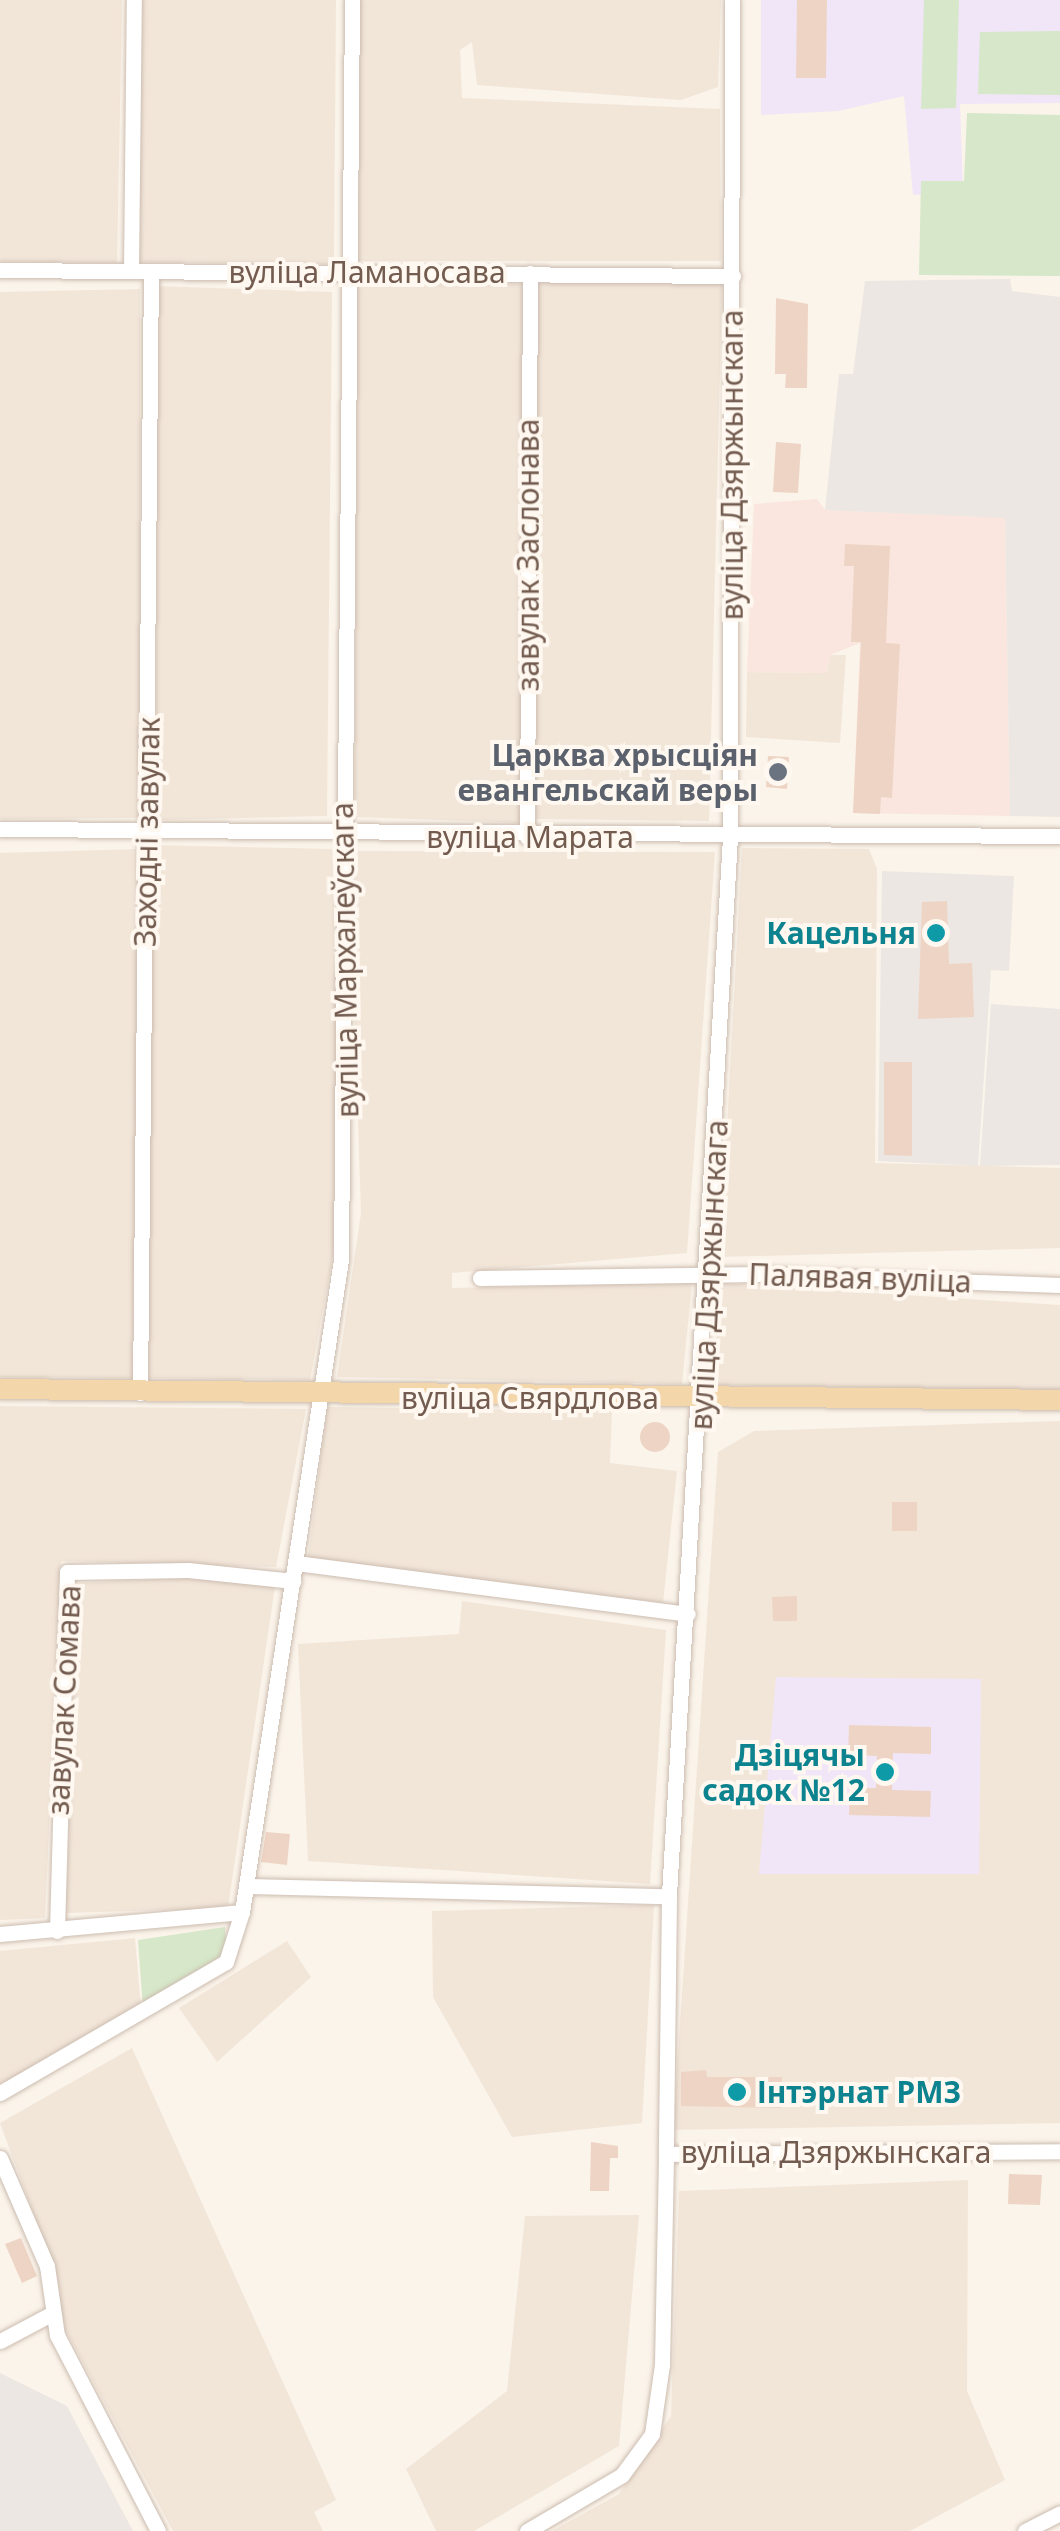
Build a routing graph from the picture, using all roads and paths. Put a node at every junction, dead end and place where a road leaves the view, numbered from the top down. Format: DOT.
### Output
graph roads {
  1 [pos="134,0"];
  2 [pos="352,0"];
  3 [pos="732,0"];
  4 [pos="0,270"];
  5 [pos="151,270"];
  6 [pos="131,271"];
  7 [pos="348,272"];
  8 [pos="530,273"];
  9 [pos="733,276"];
  10 [pos="0,829"];
  11 [pos="150,829"];
  12 [pos="342,836"];
  13 [pos="528,836"];
  14 [pos="1060,836"];
  15 [pos="730,837"];
  16 [pos="710,1274"];
  17 [pos="480,1278"];
  18 [pos="1060,1286"];
  19 [pos="0,1390"];
  20 [pos="140,1393"];
  21 [pos="324,1395"];
  22 [pos="703,1399"];
  23 [pos="1060,1400"];
  24 [pos="296,1563"];
  25 [pos="293,1581"];
  26 [pos="688,1614"];
  27 [pos="246,1886"];
  28 [pos="669,1896"];
  29 [pos="242,1912"];
  30 [pos="57,1931"];
  31 [pos="0,1934"];
  32 [pos="0,2093"];
  33 [pos="1060,2151"];
  34 [pos="666,2154"];
  35 [pos="0,2158"];
  36 [pos="50,2314"];
  37 [pos="0,2341"];
  38 [pos="1060,2512"];
  39 [pos="158,2531"];
  40 [pos="527,2531"];
  41 [pos="1025,2531"];
  1 -- 6 [label="street"];
  2 -- 7 [label="street, вуліца Мархалеўскага"];
  3 -- 9 [label="street, вуліца Дзяржынскага"];
  4 -- 6 [label="street, вуліца Ламаносава"];
  5 -- 6 [label="street, вуліца Ламаносава"];
  5 -- 7 [label="street, вуліца Ламаносава"];
  5 -- 11 [label="street, Заходні завулак"];
  7 -- 8 [label="street, вуліца Ламаносава"];
  7 -- 12 [label="street, вуліца Мархалеўскага"];
  8 -- 9 [label="street, вуліца Ламаносава"];
  8 -- 13 [label="street, завулак Заслонава"];
  9 -- 15 [label="street, вуліца Дзяржынскага"];
  10 -- 11 [label="street, вуліца Марата"];
  11 -- 12 [label="street, вуліца Марата"];
  11 -- 20 [label="street, Заходні завулак"];
  12 -- 13 [label="street, вуліца Марата"];
  12 -- 21 [label="street, вуліца Мархалеўскага"];
  13 -- 15 [label="street, вуліца Марата"];
  14 -- 15 [label="street, вуліца Марата"];
  15 -- 16 [label="street, вуліца Дзяржынскага"];
  16 -- 17 [label="street, Палявая вуліца"];
  16 -- 18 [label="street, Палявая вуліца"];
  16 -- 22 [label="street, вуліца Дзяржынскага"];
  19 -- 20 [label="main road, вуліца Свярдлова"];
  20 -- 21 [label="main road, вуліца Свярдлова"];
  21 -- 22 [label="main road, вуліца Свярдлова"];
  21 -- 24 [label="street, вуліца Мархалеўскага"];
  22 -- 23 [label="main road, вуліца Свярдлова"];
  22 -- 26 [label="street, вуліца Дзяржынскага"];
  24 -- 25 [label="street, вуліца Мархалеўскага"];
  24 -- 26 [label="street"];
  25 -- 27 [label="street, вуліца Мархалеўскага"];
  25 -- 30 [label="street, завулак Сомава"];
  26 -- 28 [label="street, вуліца Дзяржынскага"];
  27 -- 28 [label="street"];
  27 -- 29 [label="street, вуліца Мархалеўскага"];
  28 -- 34 [label="street, вуліца Дзяржынскага"];
  29 -- 30 [label="street"];
  29 -- 32 [label="street, вуліца Мархалеўскага"];
  30 -- 31 [label="street"];
  33 -- 34 [label="street, вуліца Дзяржынскага"];
  34 -- 40 [label="street"];
  35 -- 36 [label="street"];
  36 -- 37 [label="street"];
  36 -- 39 [label="street"];
  38 -- 41 [label="street"];
}
